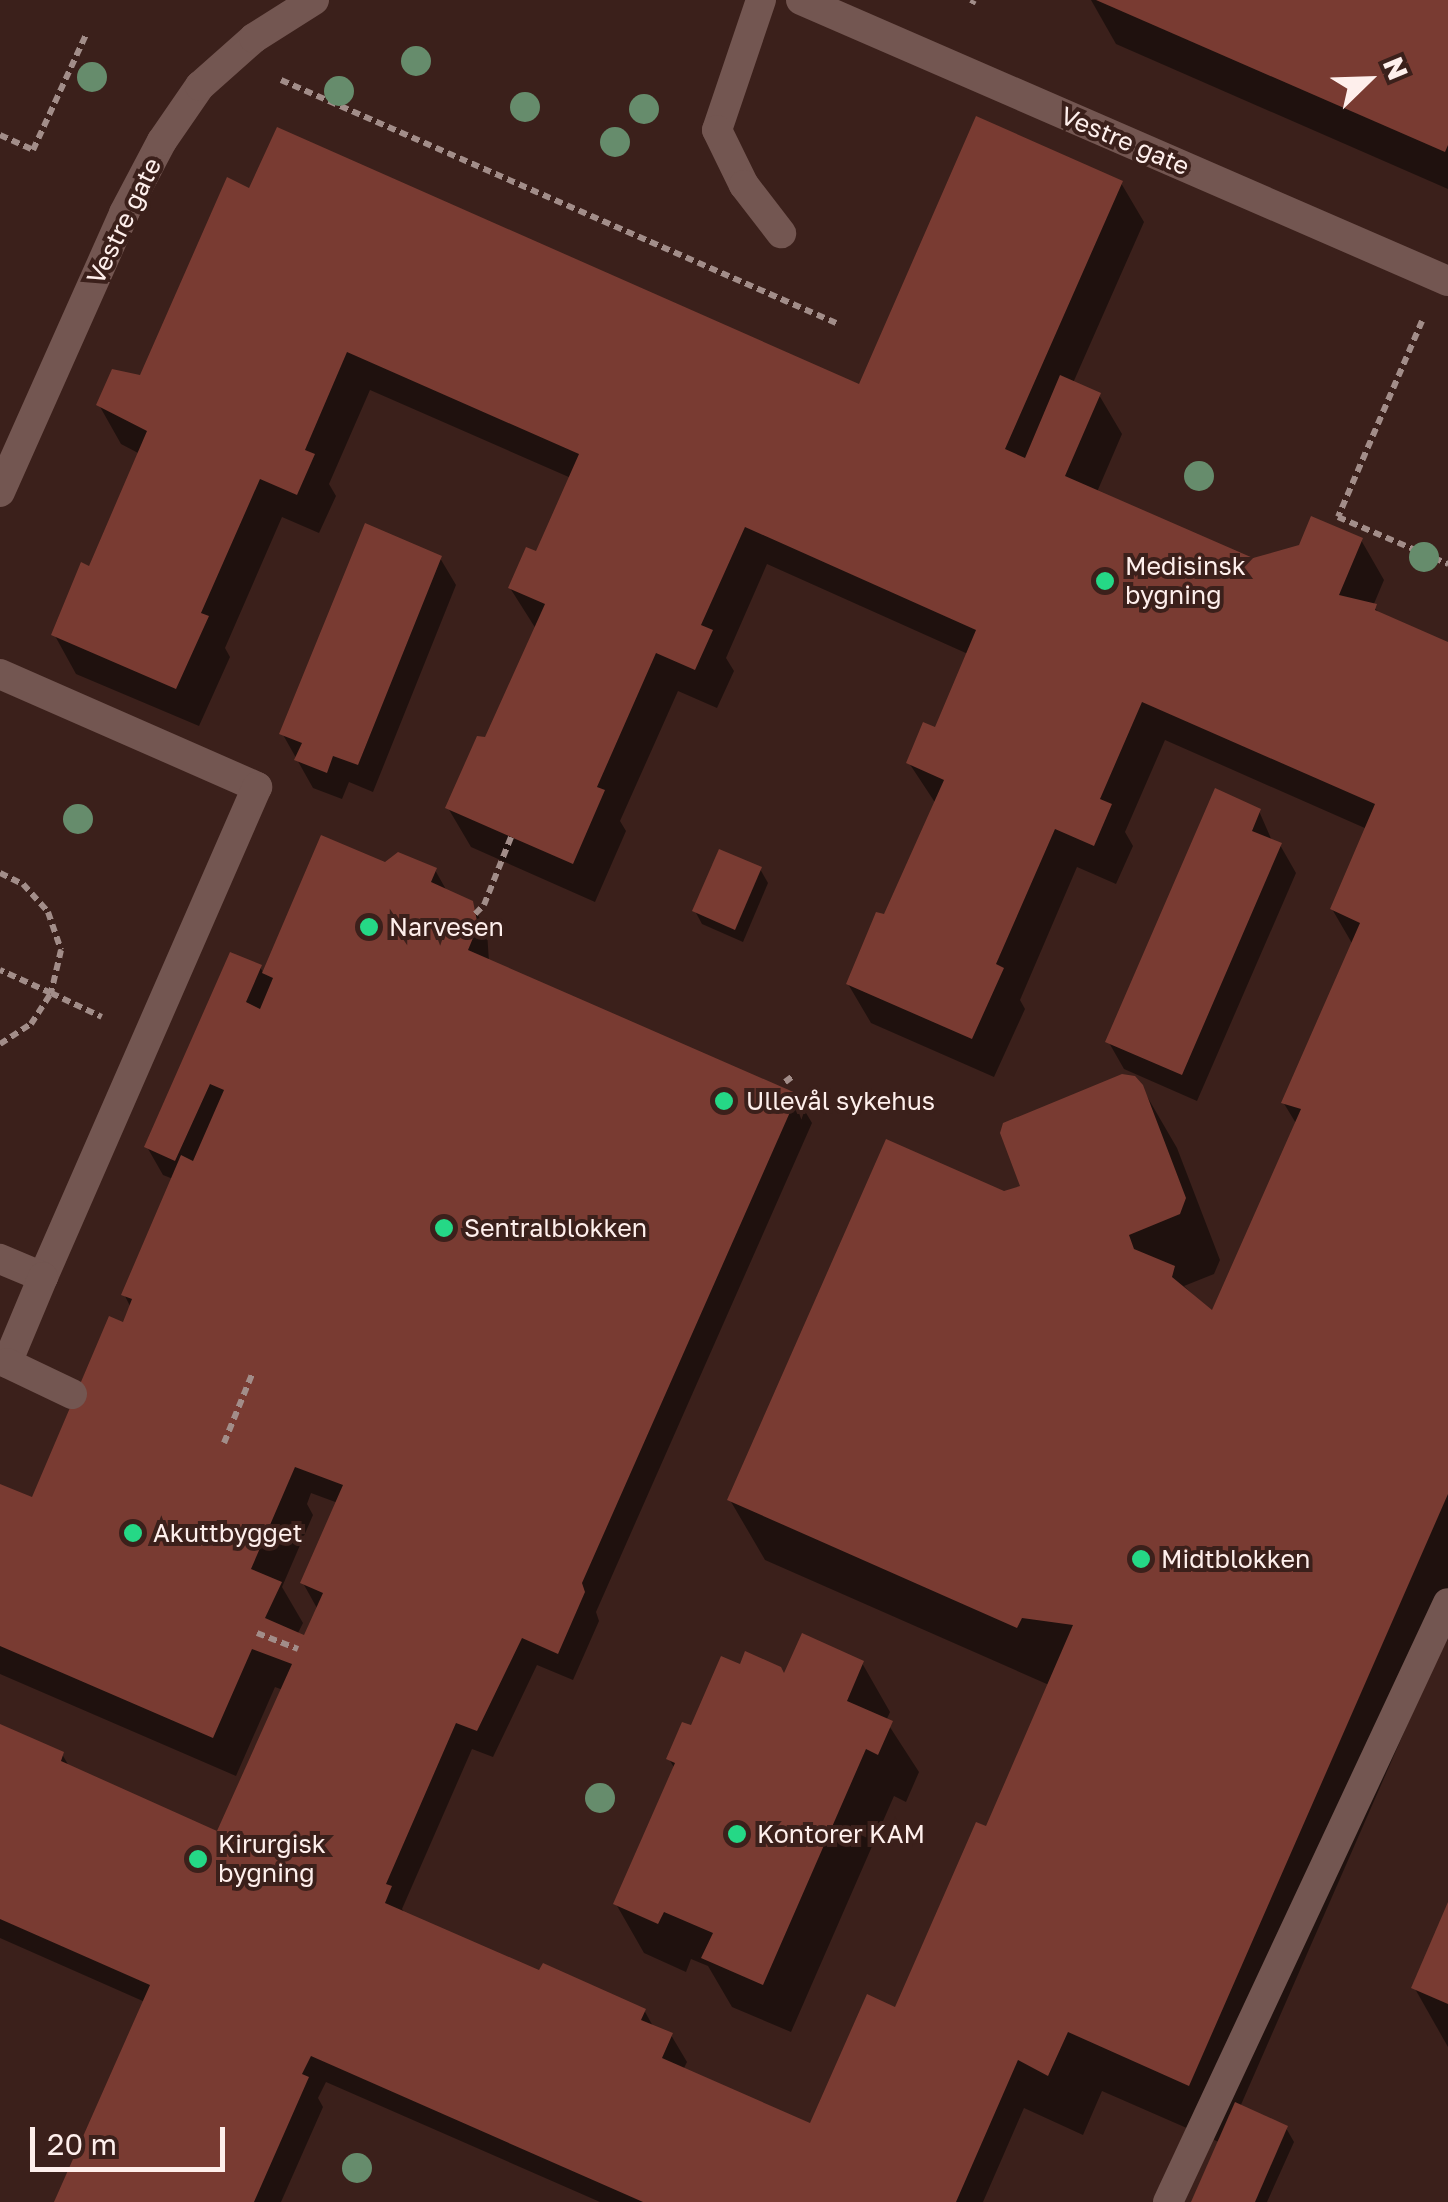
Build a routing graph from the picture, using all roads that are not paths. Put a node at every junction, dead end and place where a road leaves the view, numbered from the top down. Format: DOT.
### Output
graph roads {
  1 [pos="314,0"];
  2 [pos="762,0"];
  3 [pos="801,0"];
  4 [pos="780,233"];
  5 [pos="1448,281"];
  6 [pos="0,492"];
  7 [pos="0,674"];
  8 [pos="0,1259"];
  9 [pos="43,1278"];
  10 [pos="72,1394"];
  11 [pos="1448,1603"];
  12 [pos="1168,2202"];
  1 -- 6 [label="lane, Vestre gate"];
  2 -- 4 [label="lane"];
  3 -- 5 [label="lane, Vestre gate"];
  7 -- 9 [label="lane"];
  8 -- 9 [label="lane"];
  9 -- 10 [label="lane"];
  11 -- 12 [label="lane"];
}
